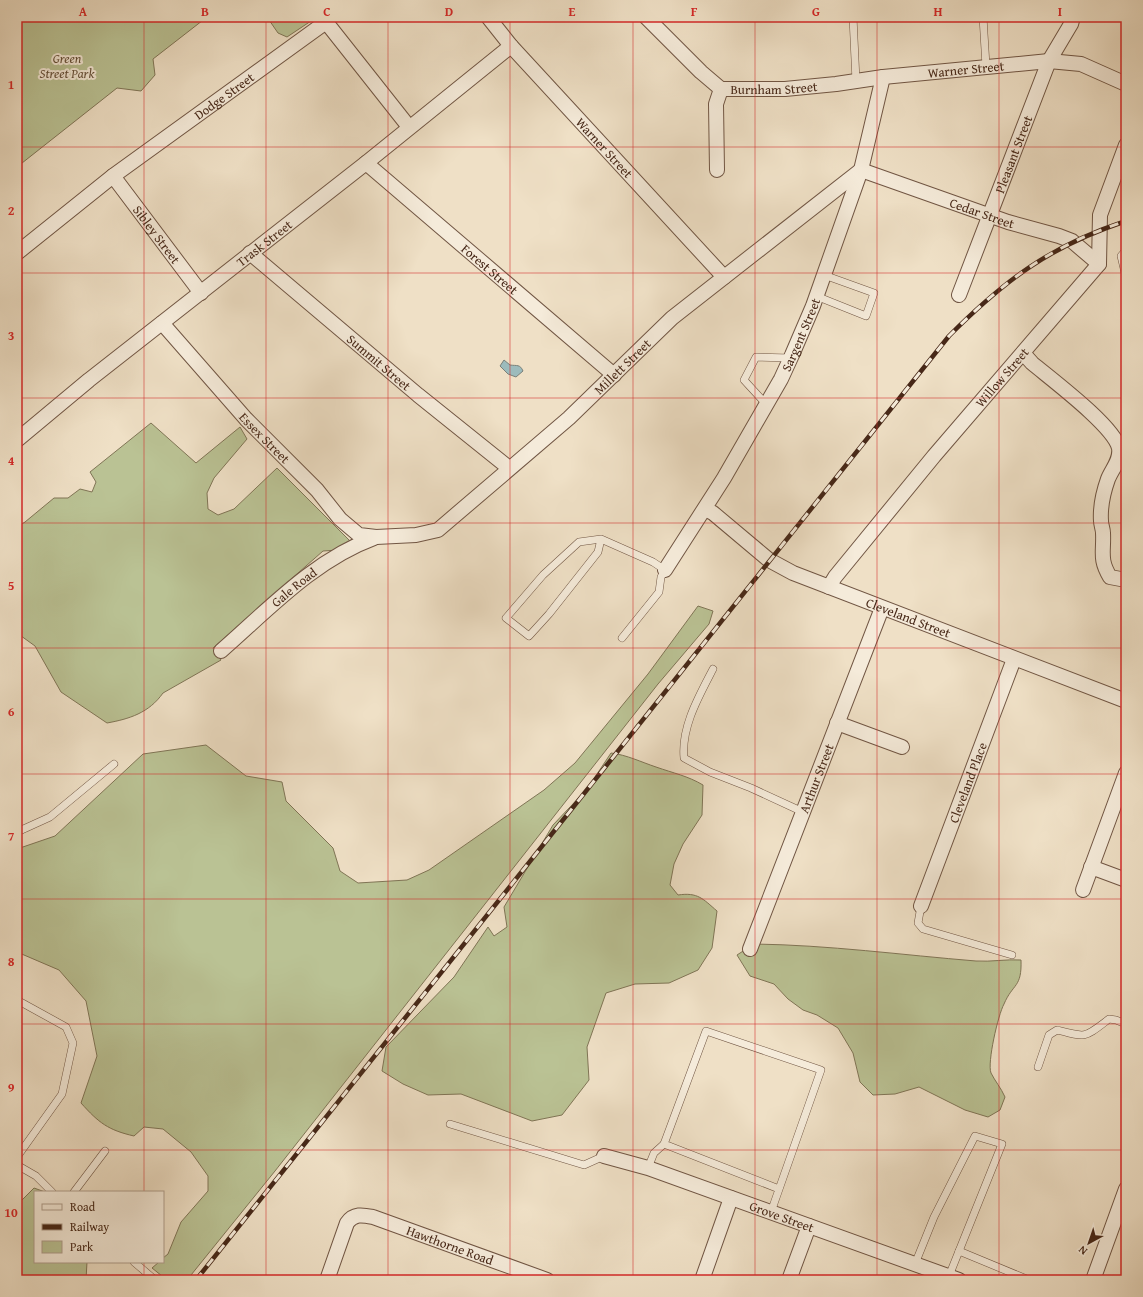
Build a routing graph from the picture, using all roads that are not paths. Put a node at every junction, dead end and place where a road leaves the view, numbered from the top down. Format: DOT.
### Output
graph roads {
  1 [pos="488,17"];
  2 [pos="646,17"];
  3 [pos="853,17"];
  4 [pos="983,17"];
  5 [pos="1073,17"];
  6 [pos="511,46"];
  7 [pos="1049,61"];
  8 [pos="986,66"];
  9 [pos="883,77"];
  10 [pos="856,81"];
  11 [pos="1126,84"];
  12 [pos="721,89"];
  13 [pos="409,126"];
  14 [pos="1126,145"];
  15 [pos="366,163"];
  16 [pos="716,170"];
  17 [pos="860,170"];
  18 [pos="113,176"];
  19 [pos="990,216"];
  20 [pos="1126,250"];
  21 [pos="17,253"];
  22 [pos="250,253"];
  23 [pos="1099,264"];
  24 [pos="824,275"];
  25 [pos="724,277"];
  26 [pos="1126,277"];
  27 [pos="201,292"];
  28 [pos="959,295"];
  29 [pos="816,296"];
  30 [pos="162,323"];
  31 [pos="1023,353"];
  32 [pos="790,358"];
  33 [pos="614,375"];
  34 [pos="766,404"];
  35 [pos="17,440"];
  36 [pos="509,468"];
  37 [pos="705,509"];
  38 [pos="376,537"];
  39 [pos="601,538"];
  40 [pos="665,570"];
  41 [pos="1126,580"];
  42 [pos="829,588"];
  43 [pos="882,608"];
  44 [pos="622,638"];
  45 [pos="221,651"];
  46 [pos="1014,659"];
  47 [pos="713,669"];
  48 [pos="1126,701"];
  49 [pos="837,722"];
  50 [pos="902,747"];
  51 [pos="114,764"];
  52 [pos="1126,773"];
  53 [pos="803,812"];
  54 [pos="17,832"];
  55 [pos="1091,867"];
  56 [pos="1126,880"];
  57 [pos="1083,890"];
  58 [pos="921,906"];
  59 [pos="750,949"];
  60 [pos="1012,955"];
  61 [pos="17,1000"];
  62 [pos="1126,1024"];
  63 [pos="1038,1067"];
  64 [pos="450,1124"];
  65 [pos="664,1144"];
  66 [pos="105,1151"];
  67 [pos="604,1156"];
  68 [pos="17,1157"];
  69 [pos="17,1165"];
  70 [pos="648,1168"];
  71 [pos="779,1188"];
  72 [pos="1126,1189"];
  73 [pos="51,1191"];
  74 [pos="75,1191"];
  75 [pos="731,1198"];
  76 [pos="771,1212"];
  77 [pos="809,1226"];
  78 [pos="959,1251"];
  79 [pos="135,1263"];
  80 [pos="915,1264"];
  81 [pos="949,1278"];
  82 [pos="155,1280"];
  83 [pos="327,1280"];
  84 [pos="547,1280"];
  85 [pos="702,1280"];
  86 [pos="789,1280"];
  87 [pos="1029,1280"];
  88 [pos="1093,1280"];
  1 -- 6 [label="street, Warner Street"];
  2 -- 12 [label="street, Burnham Street"];
  3 -- 10 [label="lane"];
  4 -- 8 [label="lane"];
  5 -- 7 [label="street, Pleasant Street"];
  6 -- 13 [label="street, Trask Street"];
  6 -- 25 [label="street, Warner Street"];
  7 -- 8 [label="street, Warner Street"];
  7 -- 11 [label="street, Warner Street"];
  7 -- 19 [label="street, Pleasant Street"];
  8 -- 9 [label="street, Warner Street"];
  9 -- 10 [label="street, Burnham Street"];
  9 -- 17 [label="street, Sargent Street"];
  10 -- 12 [label="street, Burnham Street"];
  12 -- 16 [label="street"];
  13 -- 15 [label="street, Trask Street"];
  13 -- 18 [label="street, Dodge Street"];
  14 -- 23 [label="street"];
  15 -- 22 [label="street, Trask Street"];
  15 -- 33 [label="street, Forest Street"];
  17 -- 19 [label="street, Cedar Street"];
  17 -- 24 [label="street, Sargent Street"];
  17 -- 25 [label="street, Millett Street"];
  18 -- 21 [label="street, Dodge Street"];
  18 -- 27 [label="street, Sibley Street"];
  19 -- 23 [label="street, Cedar Street"];
  19 -- 28 [label="street, Pleasant Street"];
  20 -- 26 [label="lane"];
  22 -- 27 [label="street, Trask Street"];
  22 -- 36 [label="street, Summit Street"];
  23 -- 31 [label="street, Willow Street"];
  24 -- 29 [label="street, Sargent Street"];
  24 -- 29 [label="lane"];
  25 -- 33 [label="street, Millett Street"];
  27 -- 30 [label="street, Trask Street"];
  29 -- 32 [label="street, Sargent Street"];
  30 -- 35 [label="street, Trask Street"];
  30 -- 38 [label="street, Essex Street"];
  31 -- 41 [label="street"];
  31 -- 42 [label="street, Willow Street"];
  32 -- 34 [label="street, Sargent Street"];
  32 -- 34 [label="lane"];
  33 -- 36 [label="street, Millett Street"];
  34 -- 37 [label="street, Sargent Street"];
  36 -- 38 [label="street, Millett Street"];
  37 -- 40 [label="street, Sargent Street"];
  37 -- 42 [label="street, Cleveland Street"];
  38 -- 45 [label="street, Gale Road"];
  39 -- 39 [label="lane"];
  39 -- 40 [label="lane"];
  40 -- 44 [label="lane"];
  42 -- 43 [label="street, Cleveland Street"];
  43 -- 46 [label="street, Cleveland Street"];
  43 -- 49 [label="street, Arthur Street"];
  46 -- 48 [label="street, Cleveland Street"];
  46 -- 58 [label="street, Cleveland Place"];
  47 -- 53 [label="lane"];
  49 -- 50 [label="street"];
  49 -- 53 [label="street, Arthur Street"];
  51 -- 54 [label="lane"];
  52 -- 55 [label="street"];
  53 -- 59 [label="street, Arthur Street"];
  55 -- 56 [label="street"];
  55 -- 57 [label="street"];
  58 -- 60 [label="lane"];
  61 -- 68 [label="lane"];
  62 -- 63 [label="lane"];
  64 -- 67 [label="lane"];
  65 -- 70 [label="lane"];
  65 -- 71 [label="lane"];
  65 -- 71 [label="lane"];
  66 -- 74 [label="lane"];
  67 -- 70 [label="street, Grove Street"];
  69 -- 73 [label="lane"];
  70 -- 75 [label="street, Grove Street"];
  71 -- 76 [label="lane"];
  72 -- 88 [label="street"];
  75 -- 76 [label="street, Grove Street"];
  75 -- 85 [label="street"];
  76 -- 77 [label="street, Grove Street"];
  77 -- 80 [label="street, Grove Street"];
  77 -- 86 [label="street"];
  78 -- 80 [label="lane"];
  78 -- 81 [label="lane"];
  78 -- 87 [label="lane"];
  79 -- 82 [label="lane"];
  80 -- 81 [label="street, Grove Street"];
  83 -- 84 [label="street, Hawthorne Road"];
}
